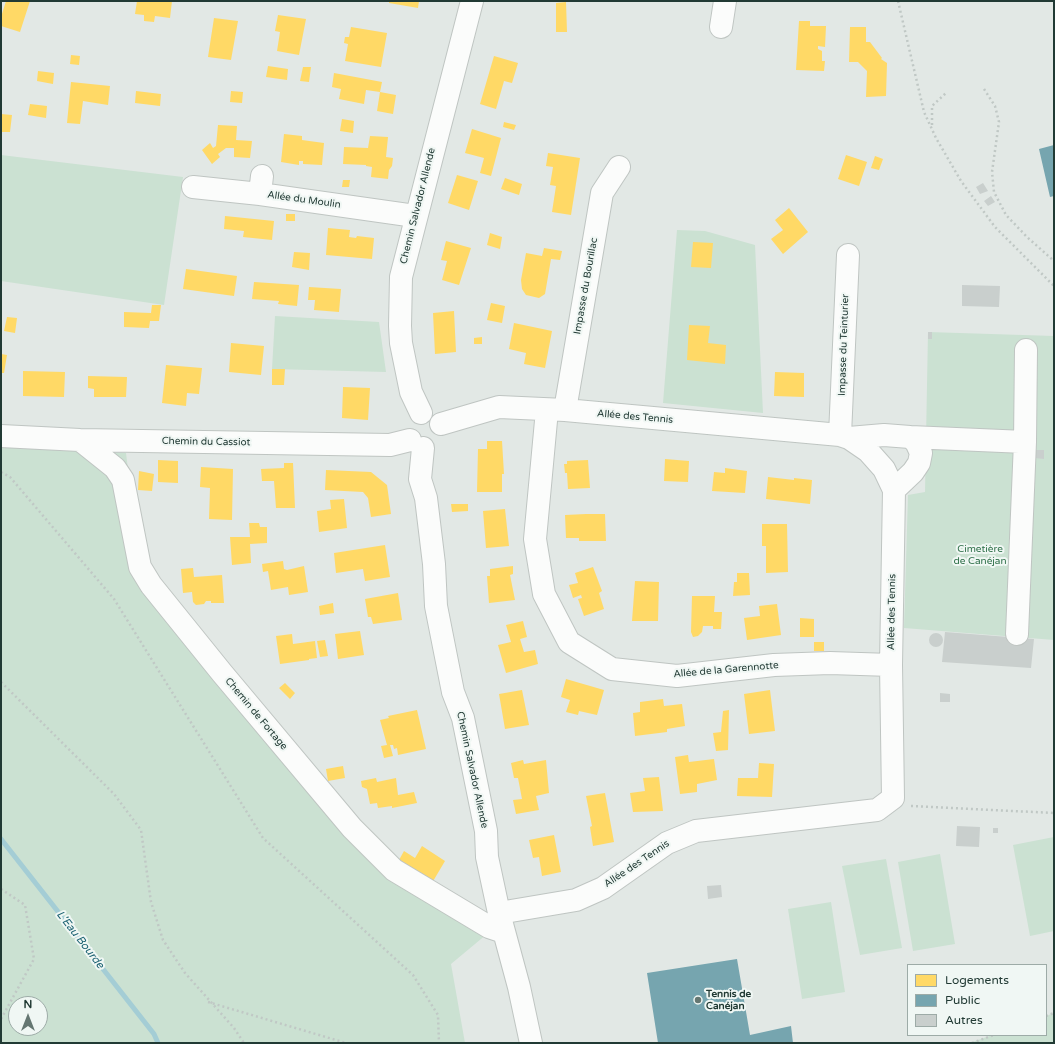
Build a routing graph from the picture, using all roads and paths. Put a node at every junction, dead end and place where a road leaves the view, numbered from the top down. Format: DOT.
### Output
graph roads {
  1 [pos="472,1"];
  2 [pos="725,1"];
  3 [pos="898,1"];
  4 [pos="721,27"];
  5 [pos="984,89"];
  6 [pos="946,94"];
  7 [pos="932,125"];
  8 [pos="620,167"];
  9 [pos="193,187"];
  10 [pos="415,216"];
  11 [pos="848,255"];
  12 [pos="1054,261"];
  13 [pos="1054,286"];
  14 [pos="1026,350"];
  15 [pos="556,410"];
  16 [pos="421,413"];
  17 [pos="441,424"];
  18 [pos="1,436"];
  19 [pos="845,436"];
  20 [pos="910,437"];
  21 [pos="80,440"];
  22 [pos="1025,442"];
  23 [pos="416,444"];
  24 [pos="1,472"];
  25 [pos="894,490"];
  26 [pos="1017,634"];
  27 [pos="891,665"];
  28 [pos="1,682"];
  29 [pos="893,798"];
  30 [pos="1054,813"];
  31 [pos="1,889"];
  32 [pos="502,922"];
  33 [pos="208,1002"];
  34 [pos="1,1019"];
  35 [pos="991,1036"];
  36 [pos="244,1043"];
  37 [pos="346,1043"];
  38 [pos="439,1043"];
  39 [pos="531,1043"];
  40 [pos="972,1043"];
  1 -- 10 [label="street, Chemin Salvador Allende"];
  2 -- 4 [label="street"];
  3 -- 7 [label="path"];
  5 -- 12 [label="path"];
  6 -- 7 [label="path"];
  7 -- 13 [label="path"];
  8 -- 15 [label="street, Impasse du Bourillac"];
  9 -- 10 [label="street, Allée du Moulin"];
  10 -- 16 [label="street, Chemin Salvador Allende"];
  11 -- 19 [label="street, Impasse du Teinturier"];
  14 -- 22 [label="street"];
  15 -- 17 [label="street, Allée des Tennis"];
  15 -- 19 [label="street, Allée des Tennis"];
  15 -- 27 [label="street, Allée de la Garennotte"];
  16 -- 17 [label="street"];
  16 -- 23 [label="street"];
  17 -- 23 [label="street"];
  18 -- 21 [label="street, Chemin du Cassiot"];
  19 -- 20 [label="street"];
  19 -- 25 [label="street, Allée des Tennis"];
  20 -- 22 [label="street"];
  20 -- 25 [label="street"];
  21 -- 23 [label="street, Chemin du Cassiot"];
  21 -- 32 [label="street, Chemin de Fortage"];
  22 -- 26 [label="street"];
  23 -- 32 [label="street, Chemin Salvador Allende"];
  24 -- 38 [label="path"];
  25 -- 27 [label="street, Allée des Tennis"];
  27 -- 29 [label="street, Allée des Tennis"];
  28 -- 33 [label="path"];
  29 -- 30 [label="path"];
  29 -- 32 [label="street, Allée des Tennis"];
  31 -- 34 [label="path"];
  32 -- 39 [label="street, Chemin Salvador Allende"];
  33 -- 36 [label="path"];
  33 -- 37 [label="path"];
  35 -- 40 [label="path"];
}
